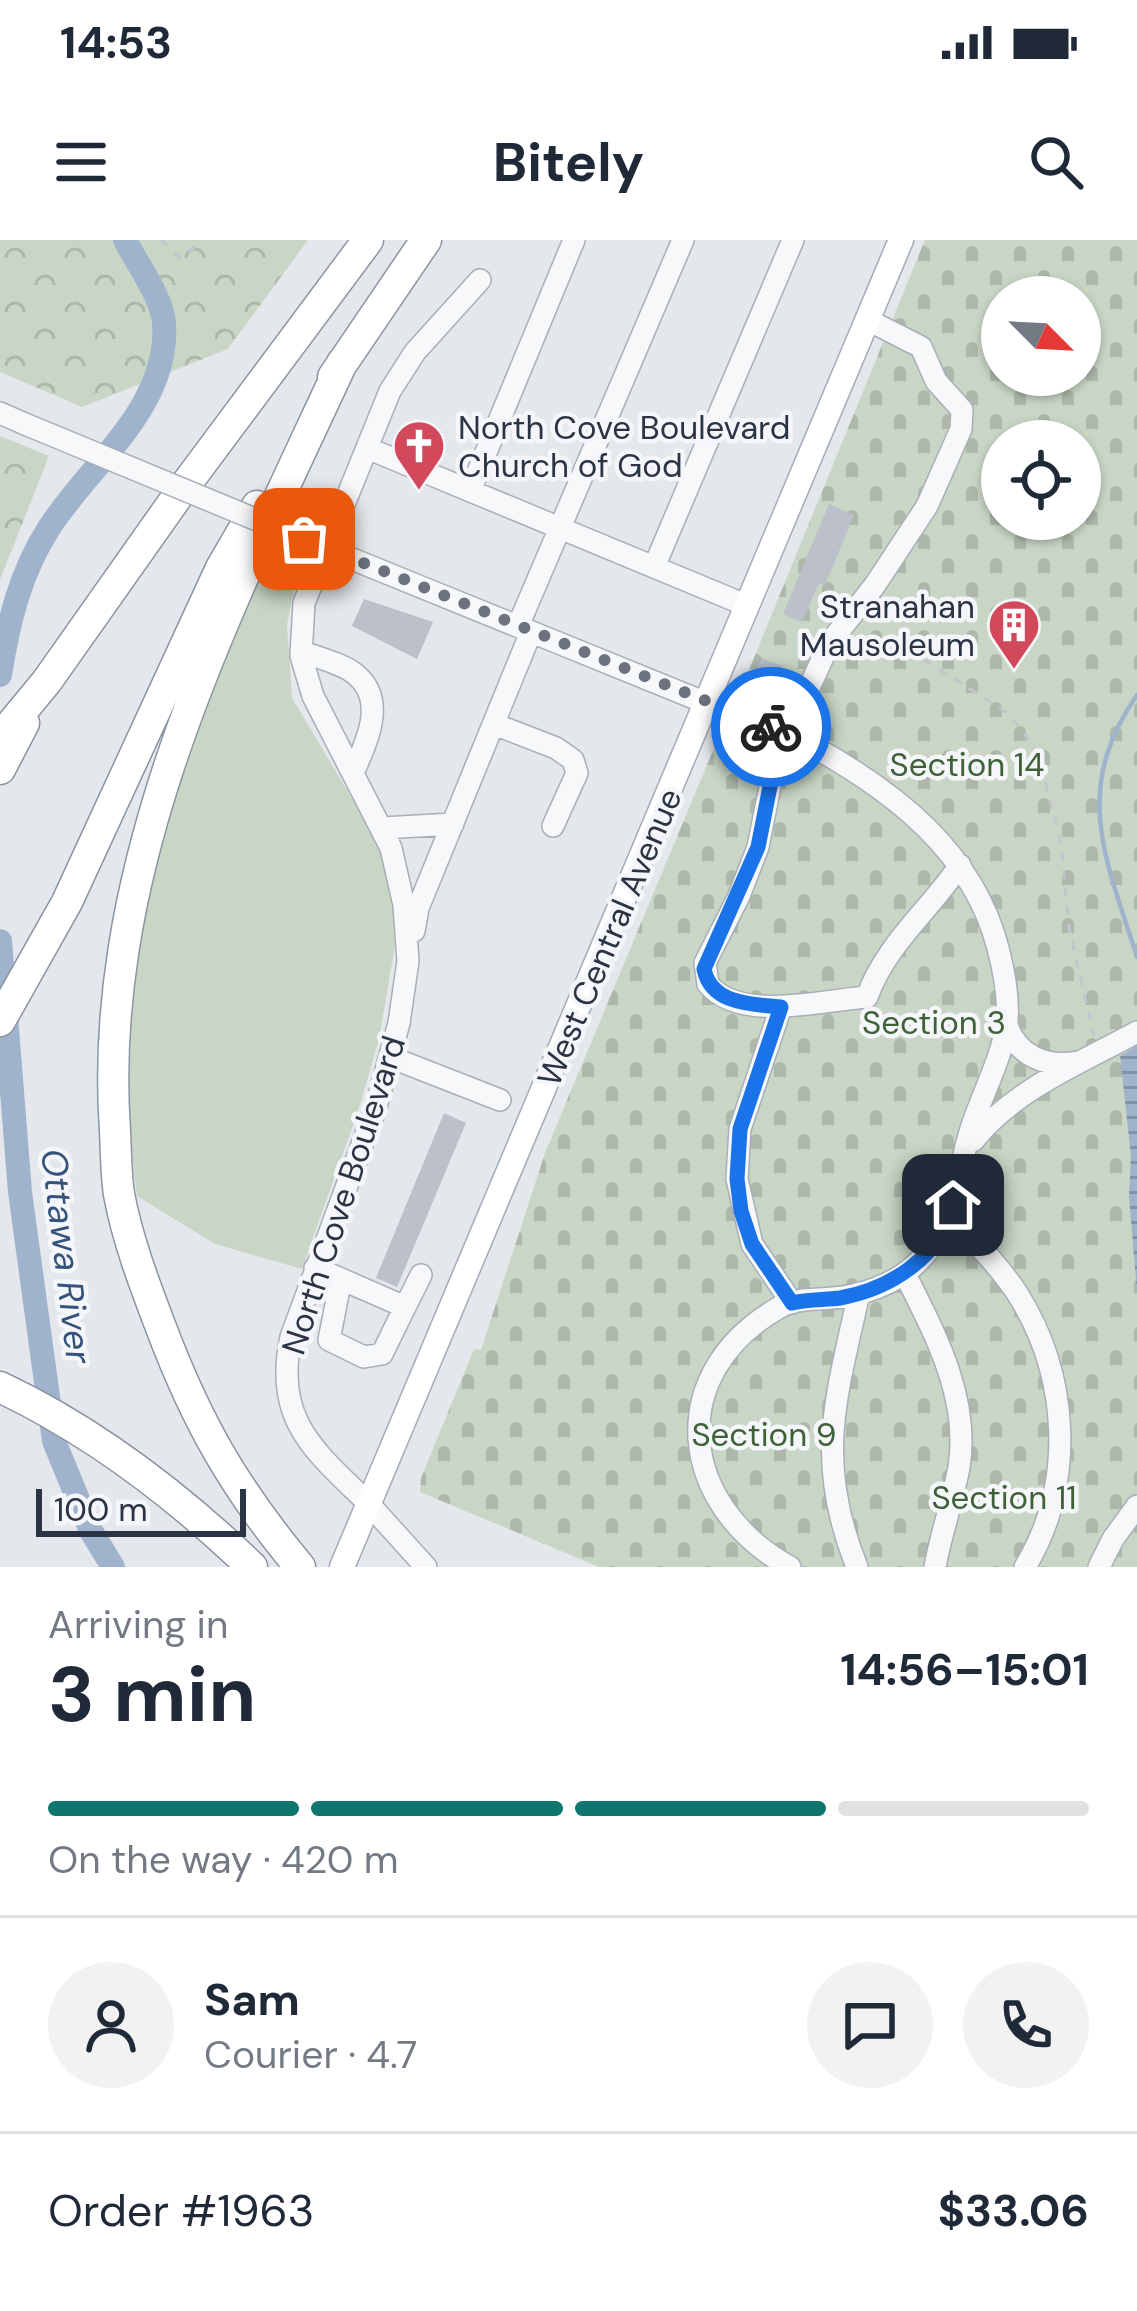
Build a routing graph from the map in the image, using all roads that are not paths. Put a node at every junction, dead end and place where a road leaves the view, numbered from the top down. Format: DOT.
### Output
graph roads {
  1 [pos="368,240"];
  2 [pos="426,240"];
  3 [pos="574,240"];
  4 [pos="682,240"];
  5 [pos="793,240"];
  6 [pos="901,240"];
  7 [pos="480,280"];
  8 [pos="868,320"];
  9 [pos="342,363"];
  10 [pos="0,413"];
  11 [pos="367,448"];
  12 [pos="470,491"];
  13 [pos="560,528"];
  14 [pos="326,547"];
  15 [pos="655,567"];
  16 [pos="748,606"];
  17 [pos="525,629"];
  18 [pos="301,651"];
  19 [pos="52,672"];
  20 [pos="707,704"];
  21 [pos="494,724"];
  22 [pos="781,731"];
  23 [pos="0,738"];
  24 [pos="0,769"];
  25 [pos="353,773"];
  26 [pos="453,824"];
  27 [pos="553,826"];
  28 [pos="383,827"];
  29 [pos="960,865"];
  30 [pos="408,961"];
  31 [pos="781,1007"];
  32 [pos="0,1021"];
  33 [pos="1007,1024"];
  34 [pos="1137,1032"];
  35 [pos="390,1057"];
  36 [pos="1085,1060"];
  37 [pos="500,1100"];
  38 [pos="962,1163"];
  39 [pos="951,1214"];
  40 [pos="315,1268"];
  41 [pos="905,1274"];
  42 [pos="421,1275"];
  43 [pos="341,1279"];
  44 [pos="859,1293"];
  45 [pos="792,1303"];
  46 [pos="405,1307"];
  47 [pos="0,1387"];
  48 [pos="369,1504"];
  49 [pos="1137,1506"];
  50 [pos="347,1555"];
  51 [pos="252,1567"];
  52 [pos="300,1567"];
  53 [pos="426,1567"];
  54 [pos="790,1567"];
  55 [pos="856,1567"];
  56 [pos="935,1567"];
  57 [pos="1025,1567"];
  58 [pos="1099,1567"];
  1 -- 19 [label="highway"];
  2 -- 9 [label="highway"];
  3 -- 12 [label="street"];
  4 -- 13 [label="street"];
  5 -- 15 [label="street"];
  6 -- 8 [label="main road, West Central Avenue"];
  7 -- 11 [label="street, North Cove Boulevard"];
  8 -- 16 [label="main road, West Central Avenue"];
  8 -- 22 [label="street"];
  9 -- 32 [label="highway"];
  9 -- 52 [label="highway"];
  10 -- 14 [label="street, bridge"];
  11 -- 12 [label="street"];
  11 -- 14 [label="street, North Cove Boulevard"];
  12 -- 13 [label="street"];
  13 -- 15 [label="street"];
  13 -- 17 [label="street"];
  14 -- 17 [label="street"];
  14 -- 18 [label="street, North Cove Boulevard"];
  15 -- 16 [label="street"];
  16 -- 20 [label="main road, West Central Avenue"];
  17 -- 20 [label="street"];
  17 -- 21 [label="street"];
  18 -- 25 [label="street, North Cove Boulevard"];
  18 -- 25 [label="street"];
  19 -- 23 [label="highway"];
  19 -- 24 [label="highway"];
  20 -- 22 [label="street"];
  20 -- 48 [label="main road, West Central Avenue"];
  21 -- 26 [label="street"];
  21 -- 27 [label="street"];
  22 -- 29 [label="street"];
  22 -- 31 [label="street"];
  25 -- 28 [label="street, North Cove Boulevard"];
  26 -- 28 [label="street"];
  26 -- 30 [label="street"];
  28 -- 30 [label="street, North Cove Boulevard"];
  29 -- 31 [label="street"];
  29 -- 33 [label="street"];
  30 -- 35 [label="street, North Cove Boulevard"];
  31 -- 45 [label="street"];
  33 -- 36 [label="street"];
  33 -- 38 [label="street"];
  34 -- 36 [label="street"];
  35 -- 37 [label="street"];
  35 -- 40 [label="street, North Cove Boulevard"];
  36 -- 38 [label="street"];
  38 -- 39 [label="street"];
  39 -- 41 [label="street"];
  39 -- 57 [label="street"];
  40 -- 43 [label="street"];
  40 -- 48 [label="street, North Cove Boulevard"];
  41 -- 44 [label="street"];
  41 -- 56 [label="street"];
  42 -- 46 [label="street"];
  43 -- 46 [label="street"];
  43 -- 46 [label="street"];
  44 -- 45 [label="street"];
  44 -- 55 [label="street"];
  45 -- 54 [label="street"];
  47 -- 51 [label="highway"];
  48 -- 50 [label="main road, West Central Avenue"];
  48 -- 53 [label="street, North Cove Boulevard"];
  49 -- 58 [label="street"];
}
